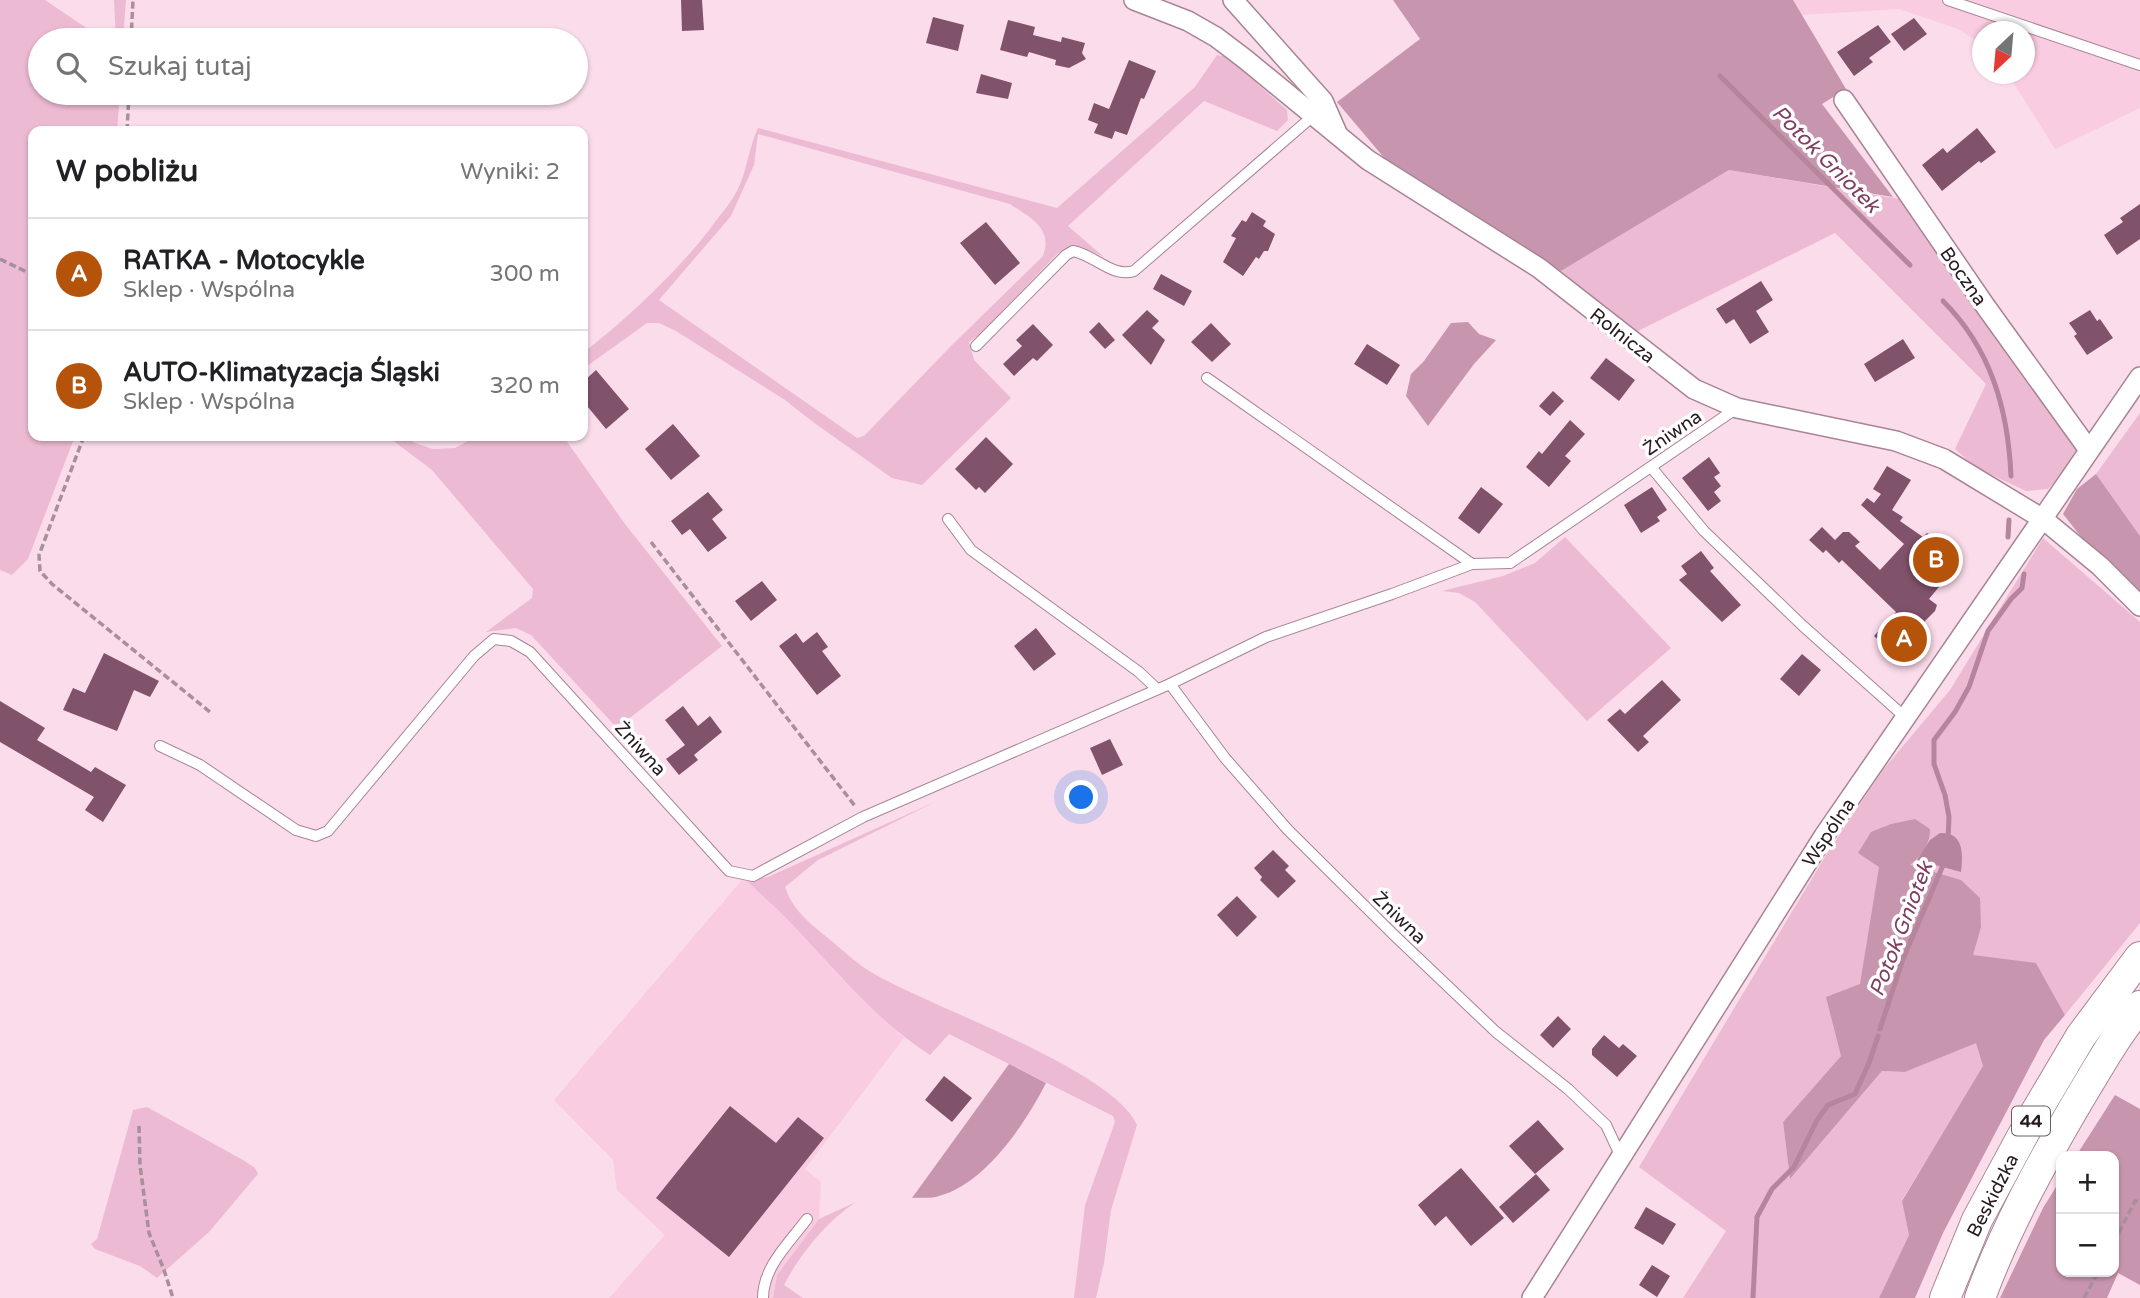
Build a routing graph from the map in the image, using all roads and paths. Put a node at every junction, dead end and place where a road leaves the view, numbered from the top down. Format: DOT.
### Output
graph roads {
  1 [pos="133,0"];
  2 [pos="1134,0"];
  3 [pos="1233,0"];
  4 [pos="1948,0"];
  5 [pos="132,28"];
  6 [pos="2140,65"];
  7 [pos="1843,100"];
  8 [pos="128,105"];
  9 [pos="1313,116"];
  10 [pos="127,126"];
  11 [pos="1339,138"];
  12 [pos="0,259"];
  13 [pos="28,273"];
  14 [pos="976,346"];
  15 [pos="2140,377"];
  16 [pos="1207,378"];
  17 [pos="1737,408"];
  18 [pos="82,441"];
  19 [pos="2089,450"];
  20 [pos="1651,467"];
  21 [pos="948,519"];
  22 [pos="2043,519"];
  23 [pos="651,542"];
  24 [pos="1472,564"];
  25 [pos="2140,606"];
  26 [pos="1170,684"];
  27 [pos="1157,690"];
  28 [pos="210,712"];
  29 [pos="1906,718"];
  30 [pos="160,746"];
  31 [pos="863,817"];
  32 [pos="2140,957"];
  33 [pos="2140,1006"];
  34 [pos="138,1126"];
  35 [pos="1621,1157"];
  36 [pos="2140,1201"];
  37 [pos="807,1219"];
  38 [pos="2119,1232"];
  39 [pos="2095,1277"];
  40 [pos="173,1298"];
  41 [pos="763,1298"];
  42 [pos="1532,1298"];
  43 [pos="1945,1298"];
  44 [pos="1980,1298"];
  45 [pos="2084,1298"];
  1 -- 5 [label="path"];
  2 -- 9 [label="street, Rolnicza"];
  3 -- 11 [label="street"];
  4 -- 6 [label="lane"];
  7 -- 19 [label="street, Boczna"];
  8 -- 10 [label="path"];
  9 -- 11 [label="street, Rolnicza"];
  9 -- 14 [label="lane"];
  11 -- 17 [label="street, Rolnicza"];
  12 -- 13 [label="path"];
  15 -- 19 [label="street, Wspólna"];
  16 -- 24 [label="lane"];
  17 -- 20 [label="lane, Żniwna"];
  17 -- 22 [label="street, Rolnicza"];
  18 -- 28 [label="path"];
  19 -- 22 [label="street, Wspólna"];
  20 -- 24 [label="lane, Żniwna"];
  20 -- 29 [label="lane"];
  21 -- 27 [label="lane"];
  22 -- 25 [label="street, Rolnicza"];
  22 -- 29 [label="street, Wspólna"];
  23 -- 31 [label="path"];
  24 -- 26 [label="lane, Żniwna"];
  26 -- 27 [label="lane, Żniwna"];
  26 -- 35 [label="lane, Żniwna"];
  27 -- 31 [label="lane, Żniwna"];
  29 -- 35 [label="street, Wspólna"];
  30 -- 31 [label="lane, Żniwna"];
  32 -- 43 [label="main road, Beskidzka / 44"];
  33 -- 44 [label="main road, Beskidzka / 44"];
  34 -- 40 [label="path"];
  35 -- 42 [label="street, Wspólna"];
  36 -- 38 [label="path"];
  37 -- 41 [label="lane"];
  39 -- 45 [label="path"];
}
